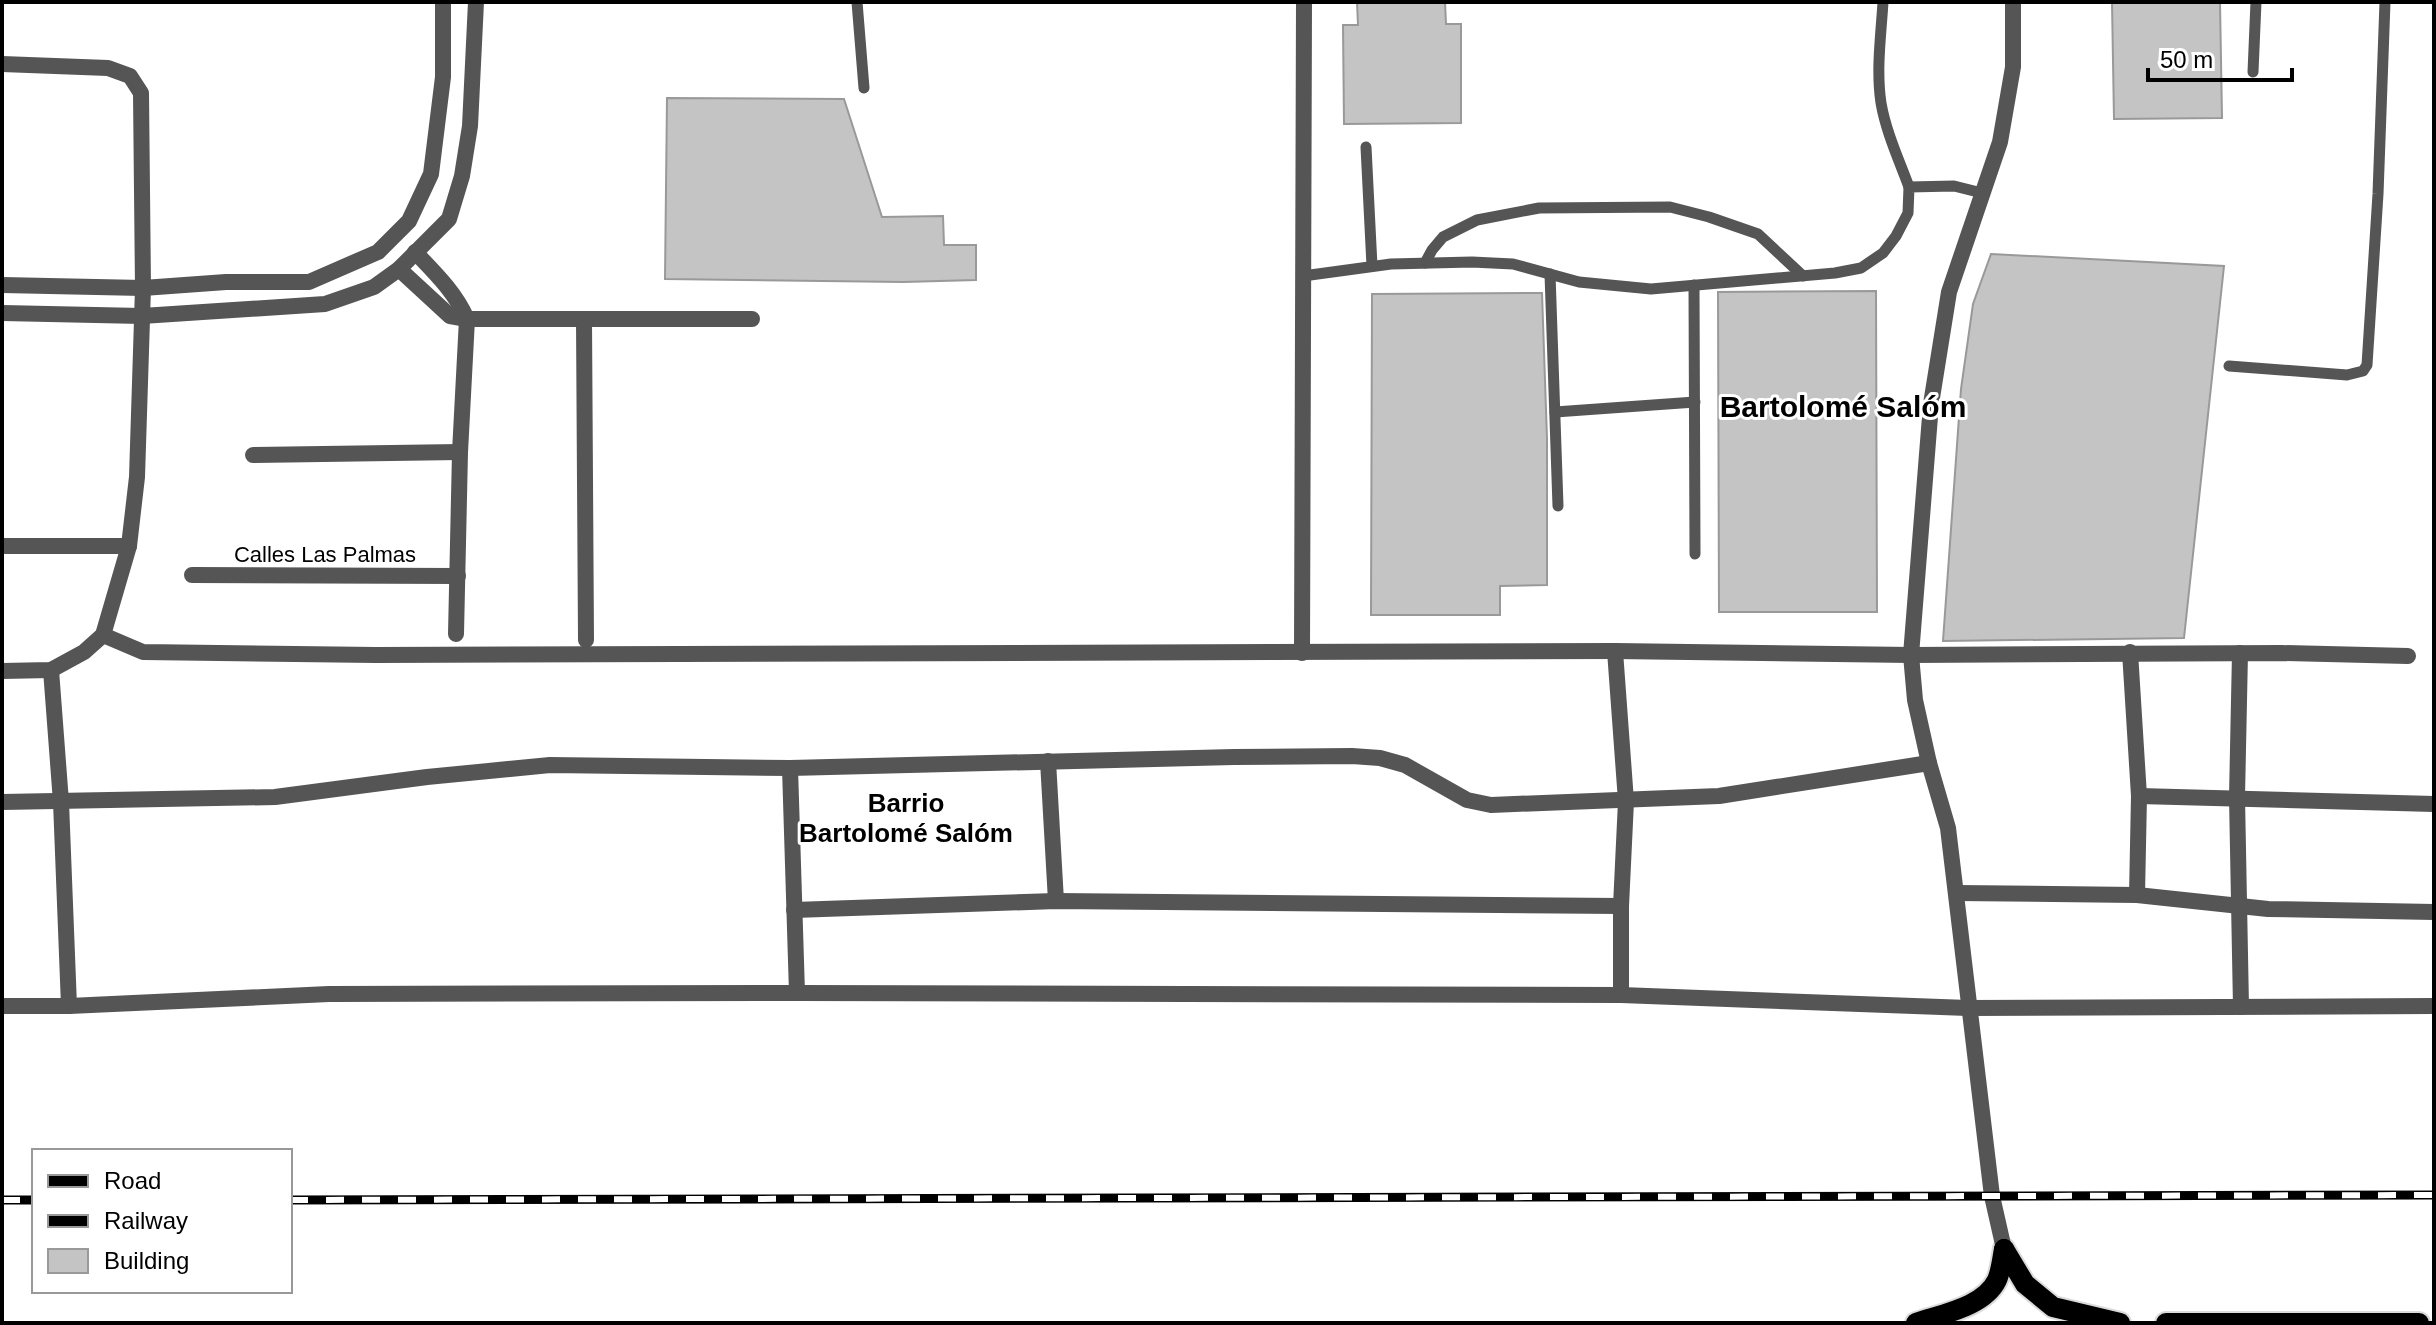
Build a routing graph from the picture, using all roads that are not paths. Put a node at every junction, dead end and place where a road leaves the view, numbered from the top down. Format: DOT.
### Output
graph roads {
  1 [pos="443,2"];
  2 [pos="476,2"];
  3 [pos="857,2"];
  4 [pos="1304,2"];
  5 [pos="1883,2"];
  6 [pos="2013,2"];
  7 [pos="2256,2"];
  8 [pos="2385,2"];
  9 [pos="2,64"];
  10 [pos="2253,72"];
  11 [pos="864,88"];
  12 [pos="1366,147"];
  13 [pos="1909,187"];
  14 [pos="1982,193"];
  15 [pos="415,252"];
  16 [pos="1425,263"];
  17 [pos="1372,266"];
  18 [pos="399,269"];
  19 [pos="1550,274"];
  20 [pos="1303,276"];
  21 [pos="1803,276"];
  22 [pos="2,285"];
  23 [pos="1694,285"];
  24 [pos="143,288"];
  25 [pos="2,313"];
  26 [pos="142,316"];
  27 [pos="467,319"];
  28 [pos="752,319"];
  29 [pos="584,320"];
  30 [pos="2229,366"];
  31 [pos="1695,402"];
  32 [pos="1555,412"];
  33 [pos="460,452"];
  34 [pos="253,455"];
  35 [pos="1558,506"];
  36 [pos="2,546"];
  37 [pos="129,546"];
  38 [pos="1695,554"];
  39 [pos="192,575"];
  40 [pos="458,576"];
  41 [pos="456,634"];
  42 [pos="103,635"];
  43 [pos="586,640"];
  44 [pos="1615,651"];
  45 [pos="2130,652"];
  46 [pos="1302,653"];
  47 [pos="2240,653"];
  48 [pos="1911,655"];
  49 [pos="2408,656"];
  50 [pos="51,670"];
  51 [pos="2,671"];
  52 [pos="1048,761"];
  53 [pos="1929,763"];
  54 [pos="790,768"];
  55 [pos="2139,796"];
  56 [pos="2237,797"];
  57 [pos="1626,801"];
  58 [pos="2,802"];
  59 [pos="61,802"];
  60 [pos="2434,804"];
  61 [pos="1956,893"];
  62 [pos="2137,895"];
  63 [pos="1056,901"];
  64 [pos="2238,904"];
  65 [pos="1621,906"];
  66 [pos="794,910"];
  67 [pos="2434,912"];
  68 [pos="797,993"];
  69 [pos="1621,995"];
  70 [pos="2,1006"];
  71 [pos="69,1006"];
  72 [pos="2434,1006"];
  73 [pos="2241,1007"];
  74 [pos="1968,1008"];
  75 [pos="2004,1249"];
  76 [pos="1916,1323"];
  77 [pos="2120,1323"];
  78 [pos="2166,1323"];
  79 [pos="2419,1323"];
  1 -- 24 [label="street"];
  2 -- 15 [label="street"];
  3 -- 11 [label="lane"];
  4 -- 20 [label="street"];
  5 -- 13 [label="lane"];
  6 -- 14 [label="street"];
  7 -- 10 [label="lane"];
  8 -- 30 [label="lane"];
  9 -- 24 [label="street"];
  12 -- 17 [label="lane"];
  13 -- 14 [label="lane"];
  13 -- 21 [label="lane"];
  14 -- 48 [label="street"];
  15 -- 18 [label="street"];
  15 -- 27 [label="street"];
  16 -- 17 [label="lane"];
  16 -- 19 [label="lane"];
  16 -- 21 [label="lane"];
  17 -- 20 [label="lane"];
  18 -- 26 [label="street"];
  18 -- 27 [label="street"];
  19 -- 23 [label="lane"];
  19 -- 32 [label="lane"];
  20 -- 46 [label="street"];
  21 -- 23 [label="lane"];
  22 -- 24 [label="street"];
  23 -- 31 [label="lane"];
  24 -- 26 [label="street"];
  25 -- 26 [label="street"];
  26 -- 37 [label="street"];
  27 -- 29 [label="street"];
  27 -- 33 [label="street"];
  28 -- 29 [label="street"];
  29 -- 43 [label="street"];
  31 -- 32 [label="lane"];
  31 -- 38 [label="lane"];
  32 -- 35 [label="lane"];
  33 -- 34 [label="street"];
  33 -- 40 [label="street"];
  36 -- 37 [label="street"];
  37 -- 42 [label="street"];
  39 -- 40 [label="street, Calles Las Palmas"];
  40 -- 41 [label="street"];
  42 -- 46 [label="street"];
  42 -- 50 [label="street"];
  44 -- 46 [label="street"];
  44 -- 48 [label="street"];
  44 -- 57 [label="street"];
  45 -- 47 [label="street"];
  45 -- 48 [label="street"];
  45 -- 55 [label="street"];
  47 -- 49 [label="street"];
  47 -- 56 [label="street"];
  48 -- 53 [label="street"];
  50 -- 51 [label="street"];
  50 -- 59 [label="street"];
  52 -- 54 [label="street"];
  52 -- 57 [label="street"];
  52 -- 63 [label="street"];
  53 -- 57 [label="street"];
  53 -- 61 [label="street"];
  54 -- 59 [label="street"];
  54 -- 66 [label="street"];
  55 -- 56 [label="street"];
  55 -- 62 [label="street"];
  56 -- 60 [label="street"];
  56 -- 64 [label="street"];
  57 -- 65 [label="street"];
  58 -- 59 [label="street"];
  59 -- 71 [label="street"];
  61 -- 62 [label="street"];
  61 -- 74 [label="street"];
  62 -- 64 [label="street"];
  63 -- 65 [label="street"];
  63 -- 66 [label="street"];
  64 -- 67 [label="street"];
  64 -- 73 [label="street"];
  65 -- 69 [label="street"];
  66 -- 68 [label="street"];
  68 -- 69 [label="street"];
  68 -- 71 [label="street"];
  69 -- 74 [label="street"];
  70 -- 71 [label="street"];
  72 -- 73 [label="street"];
  73 -- 74 [label="street"];
  74 -- 75 [label="street"];
  75 -- 76 [label="main road"];
  75 -- 77 [label="main road"];
  78 -- 79 [label="main road"];
}
